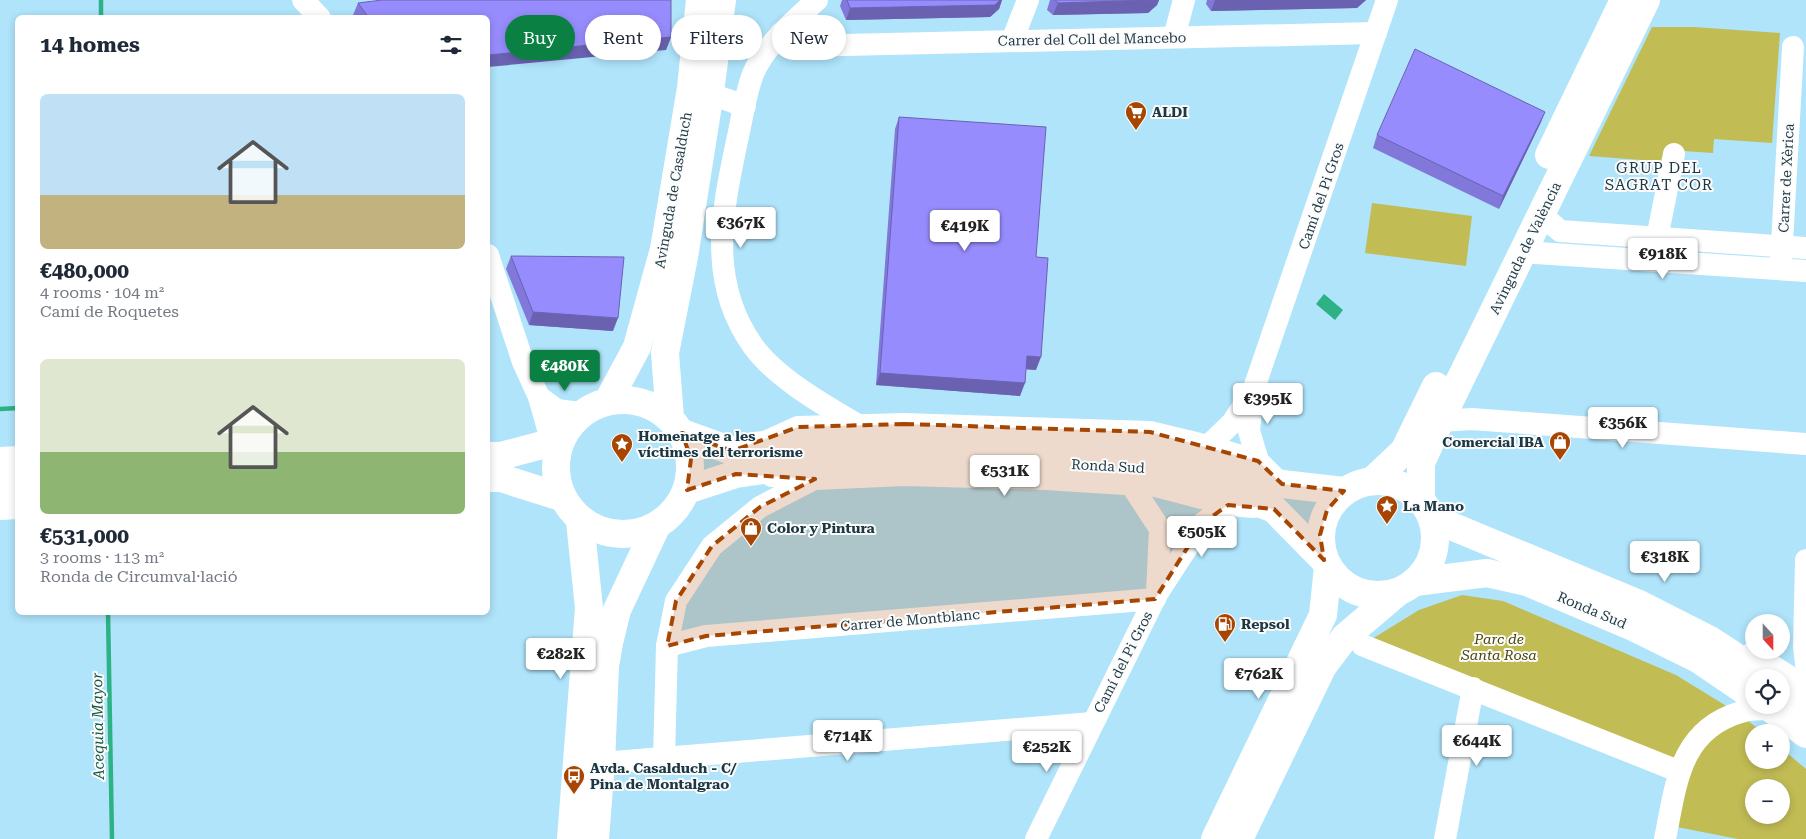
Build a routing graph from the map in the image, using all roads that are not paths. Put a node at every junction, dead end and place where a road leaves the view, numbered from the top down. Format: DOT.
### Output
graph roads {
  1 [pos="303,0"];
  2 [pos="700,0"];
  3 [pos="722,0"];
  4 [pos="817,0"];
  5 [pos="1029,0"];
  6 [pos="1184,0"];
  7 [pos="1192,0"];
  8 [pos="1387,0"];
  9 [pos="1624,0"];
  10 [pos="1646,0"];
  11 [pos="317,15"];
  12 [pos="800,15"];
  13 [pos="1376,33"];
  14 [pos="1174,37"];
  15 [pos="1202,37"];
  16 [pos="1042,40"];
  17 [pos="1012,41"];
  18 [pos="772,45"];
  19 [pos="846,45"];
  20 [pos="1793,47"];
  21 [pos="722,98"];
  22 [pos="745,106"];
  23 [pos="1798,110"];
  24 [pos="1674,154"];
  25 [pos="1541,214"];
  26 [pos="1657,238"];
  27 [pos="1781,246"];
  28 [pos="1806,248"];
  29 [pos="1522,252"];
  30 [pos="490,261"];
  31 [pos="1780,269"];
  32 [pos="1806,271"];
  33 [pos="1457,386"];
  34 [pos="1253,391"];
  35 [pos="539,397"];
  36 [pos="608,401"];
  37 [pos="581,413"];
  38 [pos="1440,421"];
  39 [pos="676,425"];
  40 [pos="858,426"];
  41 [pos="1806,431"];
  42 [pos="561,439"];
  43 [pos="1806,444"];
  44 [pos="755,446"];
  45 [pos="1208,446"];
  46 [pos="490,456"];
  47 [pos="15,457"];
  48 [pos="0,458"];
  49 [pos="1258,461"];
  50 [pos="0,472"];
  51 [pos="15,472"];
  52 [pos="736,474"];
  53 [pos="490,478"];
  54 [pos="815,479"];
  55 [pos="1372,481"];
  56 [pos="1132,486"];
  57 [pos="687,490"];
  58 [pos="1344,491"];
  59 [pos="0,494"];
  60 [pos="15,494"];
  61 [pos="1278,496"];
  62 [pos="561,498"];
  63 [pos="1228,505"];
  64 [pos="15,508"];
  65 [pos="0,509"];
  66 [pos="1426,509"];
  67 [pos="580,521"];
  68 [pos="656,527"];
  69 [pos="1806,560"];
  70 [pos="1326,564"];
  71 [pos="1806,583"];
  72 [pos="1406,587"];
  73 [pos="1156,596"];
  74 [pos="1362,645"];
  75 [pos="667,646"];
  76 [pos="1805,656"];
  77 [pos="1745,669"];
  78 [pos="1790,671"];
  79 [pos="1745,680"];
  80 [pos="1473,688"];
  81 [pos="1806,688"];
  82 [pos="1790,689"];
  83 [pos="1790,698"];
  84 [pos="1806,704"];
  85 [pos="1745,709"];
  86 [pos="1790,714"];
  87 [pos="1092,723"];
  88 [pos="1806,734"];
  89 [pos="664,758"];
  90 [pos="601,762"];
  91 [pos="1678,771"];
  92 [pos="571,839"];
  93 [pos="595,839"];
  94 [pos="1036,839"];
  95 [pos="1216,839"];
  96 [pos="1239,839"];
  97 [pos="1444,839"];
  98 [pos="1665,839"];
  1 -- 11 [label="street"];
  2 -- 36 [label="main road, Avinguda de Casalduch"];
  3 -- 39 [label="main road, Avinguda de Casalduch"];
  4 -- 12 [label="street"];
  5 -- 16 [label="street"];
  5 -- 17 [label="street"];
  6 -- 14 [label="street"];
  7 -- 15 [label="street"];
  8 -- 13 [label="street, Camí del Pi Gros"];
  9 -- 55 [label="main road, Avinguda de València"];
  10 -- 25 [label="main road, Avinguda de València"];
  13 -- 15 [label="street, Carrer del Coll del Mancebo"];
  13 -- 34 [label="street, Camí del Pi Gros"];
  14 -- 15 [label="street, Carrer del Coll del Mancebo"];
  14 -- 16 [label="street, Carrer del Coll del Mancebo"];
  16 -- 17 [label="street, Carrer del Coll del Mancebo"];
  17 -- 19 [label="street, Carrer del Coll del Mancebo"];
  18 -- 22 [label="street"];
  20 -- 23 [label="street, Carrer de Xèrica"];
  21 -- 22 [label="street"];
  22 -- 40 [label="street"];
  23 -- 27 [label="street, Carrer de Xèrica"];
  24 -- 26 [label="street"];
  25 -- 26 [label="street"];
  25 -- 29 [label="main road, Avinguda de València"];
  26 -- 27 [label="street"];
  27 -- 28 [label="street"];
  27 -- 31 [label="street, Carrer de Xèrica"];
  29 -- 31 [label="street"];
  29 -- 33 [label="main road, Avinguda de València"];
  30 -- 35 [label="street"];
  31 -- 32 [label="street"];
  33 -- 38 [label="main road, Avinguda de València"];
  33 -- 41 [label="street"];
  34 -- 45 [label="street, Camí del Pi Gros"];
  34 -- 49 [label="street, Camí del Pi Gros"];
  35 -- 37 [label="street"];
  35 -- 42 [label="street"];
  36 -- 37 [label="main road"];
  36 -- 39 [label="main road"];
  37 -- 42 [label="main road"];
  38 -- 43 [label="street"];
  38 -- 66 [label="main road, Avinguda de València"];
  39 -- 44 [label="main road, Ronda Sud"];
  39 -- 57 [label="main road"];
  40 -- 44 [label="street, Ronda Sud"];
  40 -- 45 [label="street, Ronda Sud"];
  42 -- 46 [label="main road"];
  42 -- 62 [label="main road"];
  44 -- 61 [label="main road, Ronda Sud"];
  45 -- 49 [label="street, Ronda Sud"];
  47 -- 48 [label="street"];
  49 -- 61 [label="street, Ronda Sud"];
  50 -- 51 [label="main road"];
  52 -- 54 [label="street"];
  52 -- 57 [label="main road, Ronda Sud"];
  52 -- 61 [label="main road, Ronda Sud"];
  53 -- 62 [label="main road"];
  54 -- 56 [label="street"];
  54 -- 75 [label="street"];
  55 -- 58 [label="main road"];
  55 -- 66 [label="main road"];
  56 -- 63 [label="street"];
  56 -- 73 [label="street, Camí del Pi Gros"];
  57 -- 68 [label="main road"];
  58 -- 61 [label="main road, Ronda Sud"];
  58 -- 70 [label="main road"];
  59 -- 60 [label="main road"];
  61 -- 63 [label="street"];
  61 -- 70 [label="main road, Ronda Sud"];
  62 -- 67 [label="main road"];
  63 -- 73 [label="street, Camí del Pi Gros"];
  64 -- 65 [label="street"];
  66 -- 72 [label="main road"];
  66 -- 77 [label="main road, Ronda Sud"];
  67 -- 68 [label="main road"];
  67 -- 92 [label="main road"];
  68 -- 90 [label="main road"];
  69 -- 71 [label="street"];
  70 -- 72 [label="main road"];
  70 -- 95 [label="main road"];
  71 -- 76 [label="street"];
  72 -- 79 [label="main road, Ronda Sud"];
  72 -- 96 [label="main road"];
  73 -- 75 [label="street, Carrer de Montblanc"];
  73 -- 87 [label="street, Camí del Pi Gros"];
  74 -- 80 [label="street"];
  75 -- 89 [label="street"];
  76 -- 78 [label="street"];
  80 -- 91 [label="street"];
  80 -- 97 [label="street"];
  81 -- 82 [label="street, Ronda Sud"];
  83 -- 84 [label="main road, Ronda Sud"];
  85 -- 91 [label="street"];
  86 -- 88 [label="main road, Ronda Sud"];
  87 -- 89 [label="street"];
  87 -- 94 [label="street, Camí del Pi Gros"];
  89 -- 90 [label="street"];
  90 -- 93 [label="main road"];
  91 -- 98 [label="street"];
}
